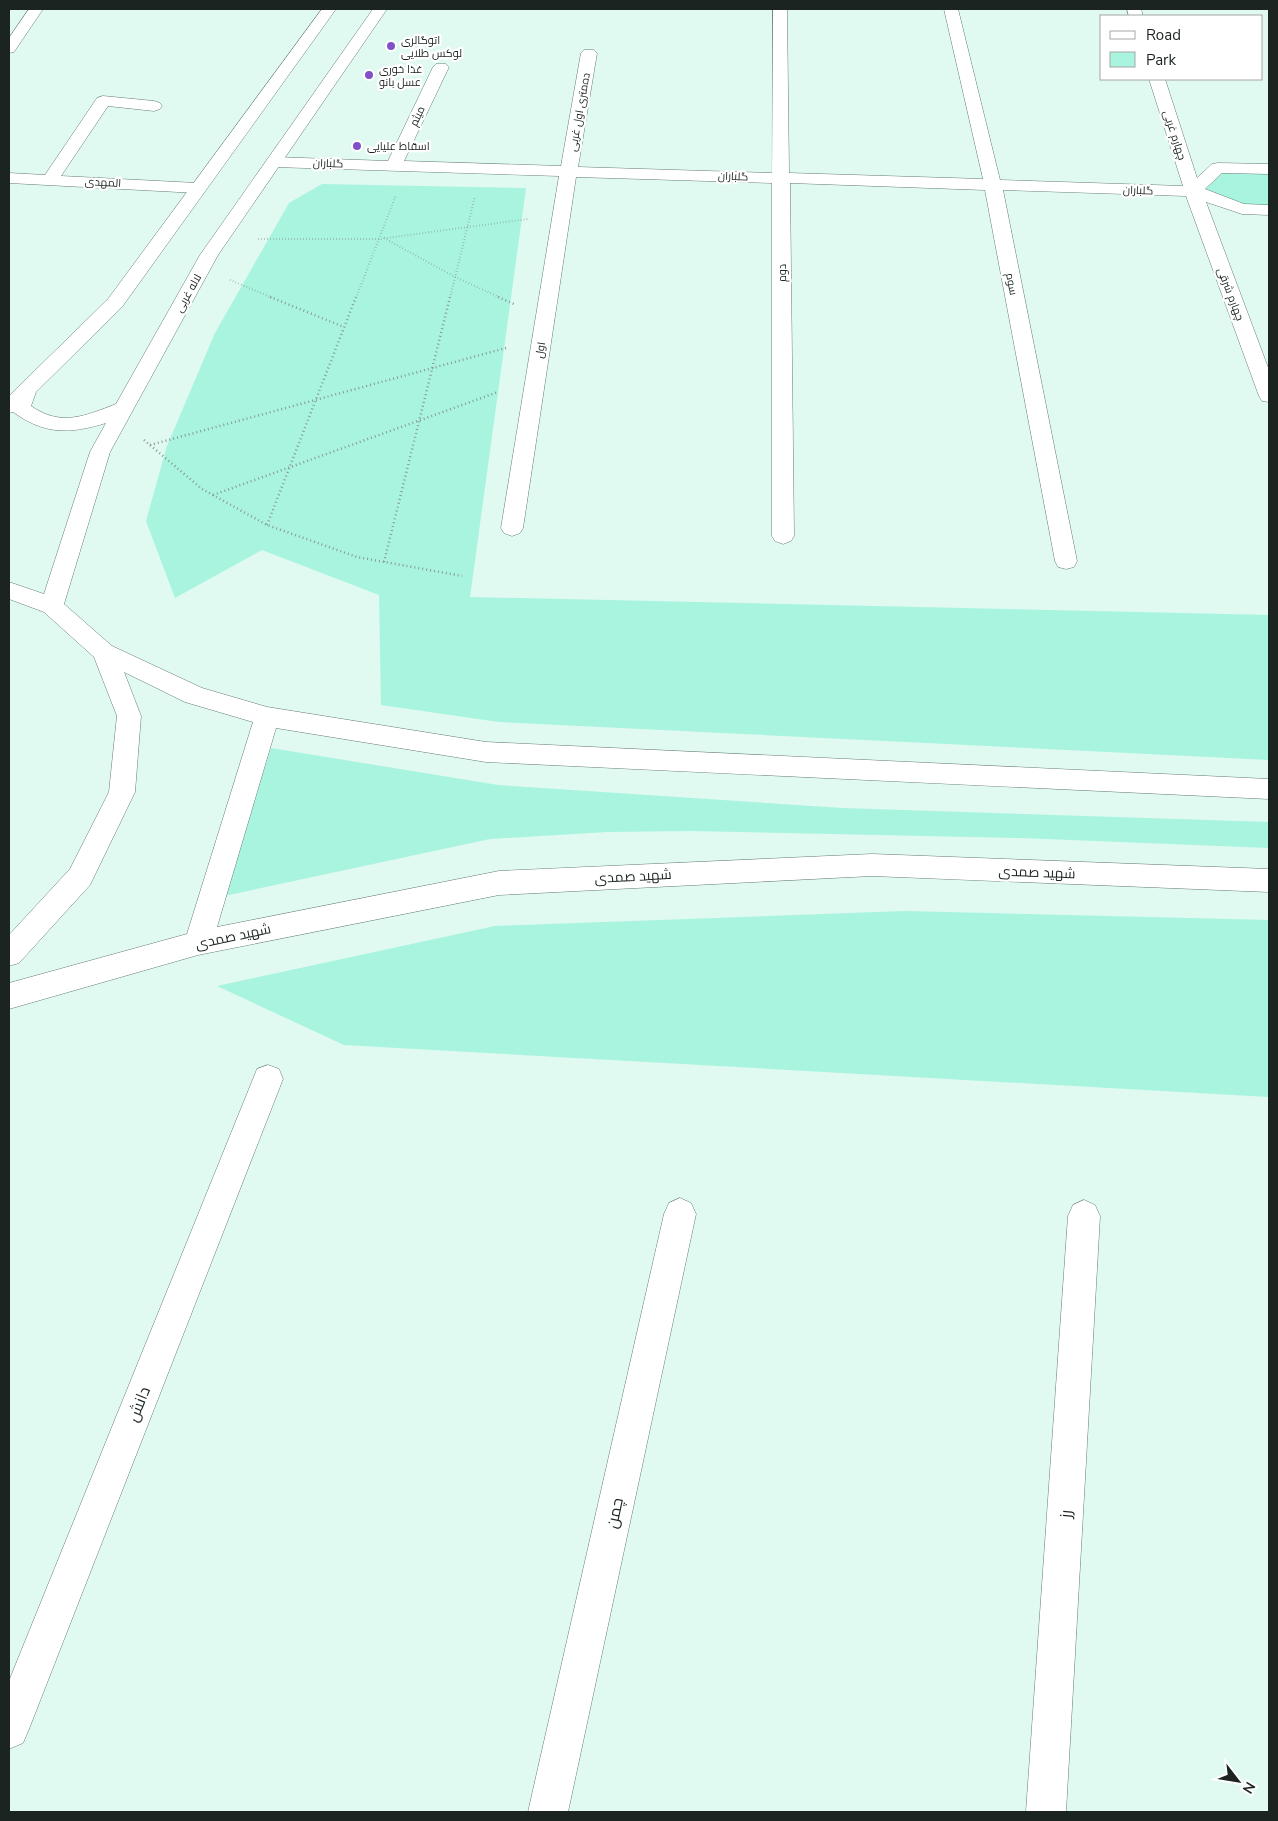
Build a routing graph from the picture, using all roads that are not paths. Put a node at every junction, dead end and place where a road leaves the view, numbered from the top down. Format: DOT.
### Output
graph roads {
  1 [pos="36,9"];
  2 [pos="329,9"];
  3 [pos="380,9"];
  4 [pos="780,9"];
  5 [pos="951,9"];
  6 [pos="9,49"];
  7 [pos="589,53"];
  8 [pos="441,67"];
  9 [pos="1156,80"];
  10 [pos="154,106"];
  11 [pos="274,162"];
  12 [pos="401,166"];
  13 [pos="1269,169"];
  14 [pos="568,171"];
  15 [pos="9,178"];
  16 [pos="782,178"];
  17 [pos="50,180"];
  18 [pos="993,185"];
  19 [pos="197,188"];
  20 [pos="1193,191"];
  21 [pos="1269,210"];
  22 [pos="28,389"];
  23 [pos="1269,396"];
  24 [pos="9,407"];
  25 [pos="122,413"];
  26 [pos="512,528"];
  27 [pos="783,536"];
  28 [pos="1066,561"];
  29 [pos="9,590"];
  30 [pos="52,606"];
  31 [pos="104,652"];
  32 [pos="267,717"];
  33 [pos="1269,790"];
  34 [pos="1269,881"];
  35 [pos="198,943"];
  36 [pos="9,954"];
  37 [pos="9,996"];
  38 [pos="268,1079"];
  39 [pos="680,1214"];
  40 [pos="1084,1216"];
  41 [pos="9,1729"];
  42 [pos="548,1812"];
  43 [pos="1046,1812"];
  1 -- 6 [label="main road"];
  2 -- 19 [label="main road"];
  3 -- 11 [label="main road, لاله غربی"];
  4 -- 16 [label="main road, دوم"];
  5 -- 18 [label="main road, سوم"];
  7 -- 14 [label="main road, ده‌متری اول غربی"];
  8 -- 12 [label="main road, میثم"];
  9 -- 20 [label="main road, چهارم غربی"];
  10 -- 17 [label="main road"];
  11 -- 12 [label="main road, گلباران"];
  11 -- 25 [label="main road, لاله غربی"];
  12 -- 14 [label="main road, گلباران"];
  13 -- 20 [label="main road"];
  14 -- 16 [label="main road, گلباران"];
  14 -- 26 [label="main road, اول"];
  15 -- 17 [label="main road, المهدی"];
  16 -- 18 [label="main road, گلباران"];
  16 -- 27 [label="main road, دوم"];
  17 -- 19 [label="main road, المهدی"];
  18 -- 20 [label="main road, گلباران"];
  18 -- 28 [label="main road, سوم"];
  19 -- 22 [label="main road"];
  20 -- 21 [label="main road, گلباران"];
  20 -- 23 [label="main road, چهارم شرقی"];
  22 -- 24 [label="main road"];
  22 -- 25 [label="main road"];
  25 -- 30 [label="main road, لاله غربی"];
  29 -- 30 [label="main road"];
  30 -- 31 [label="main road"];
  31 -- 32 [label="main road"];
  31 -- 36 [label="main road"];
  32 -- 33 [label="main road"];
  32 -- 35 [label="main road"];
  34 -- 35 [label="main road, شهید صمدی"];
  35 -- 37 [label="main road, شهید صمدی"];
  38 -- 41 [label="main road, دانش"];
  39 -- 42 [label="main road, چمن"];
  40 -- 43 [label="main road, رز"];
}
